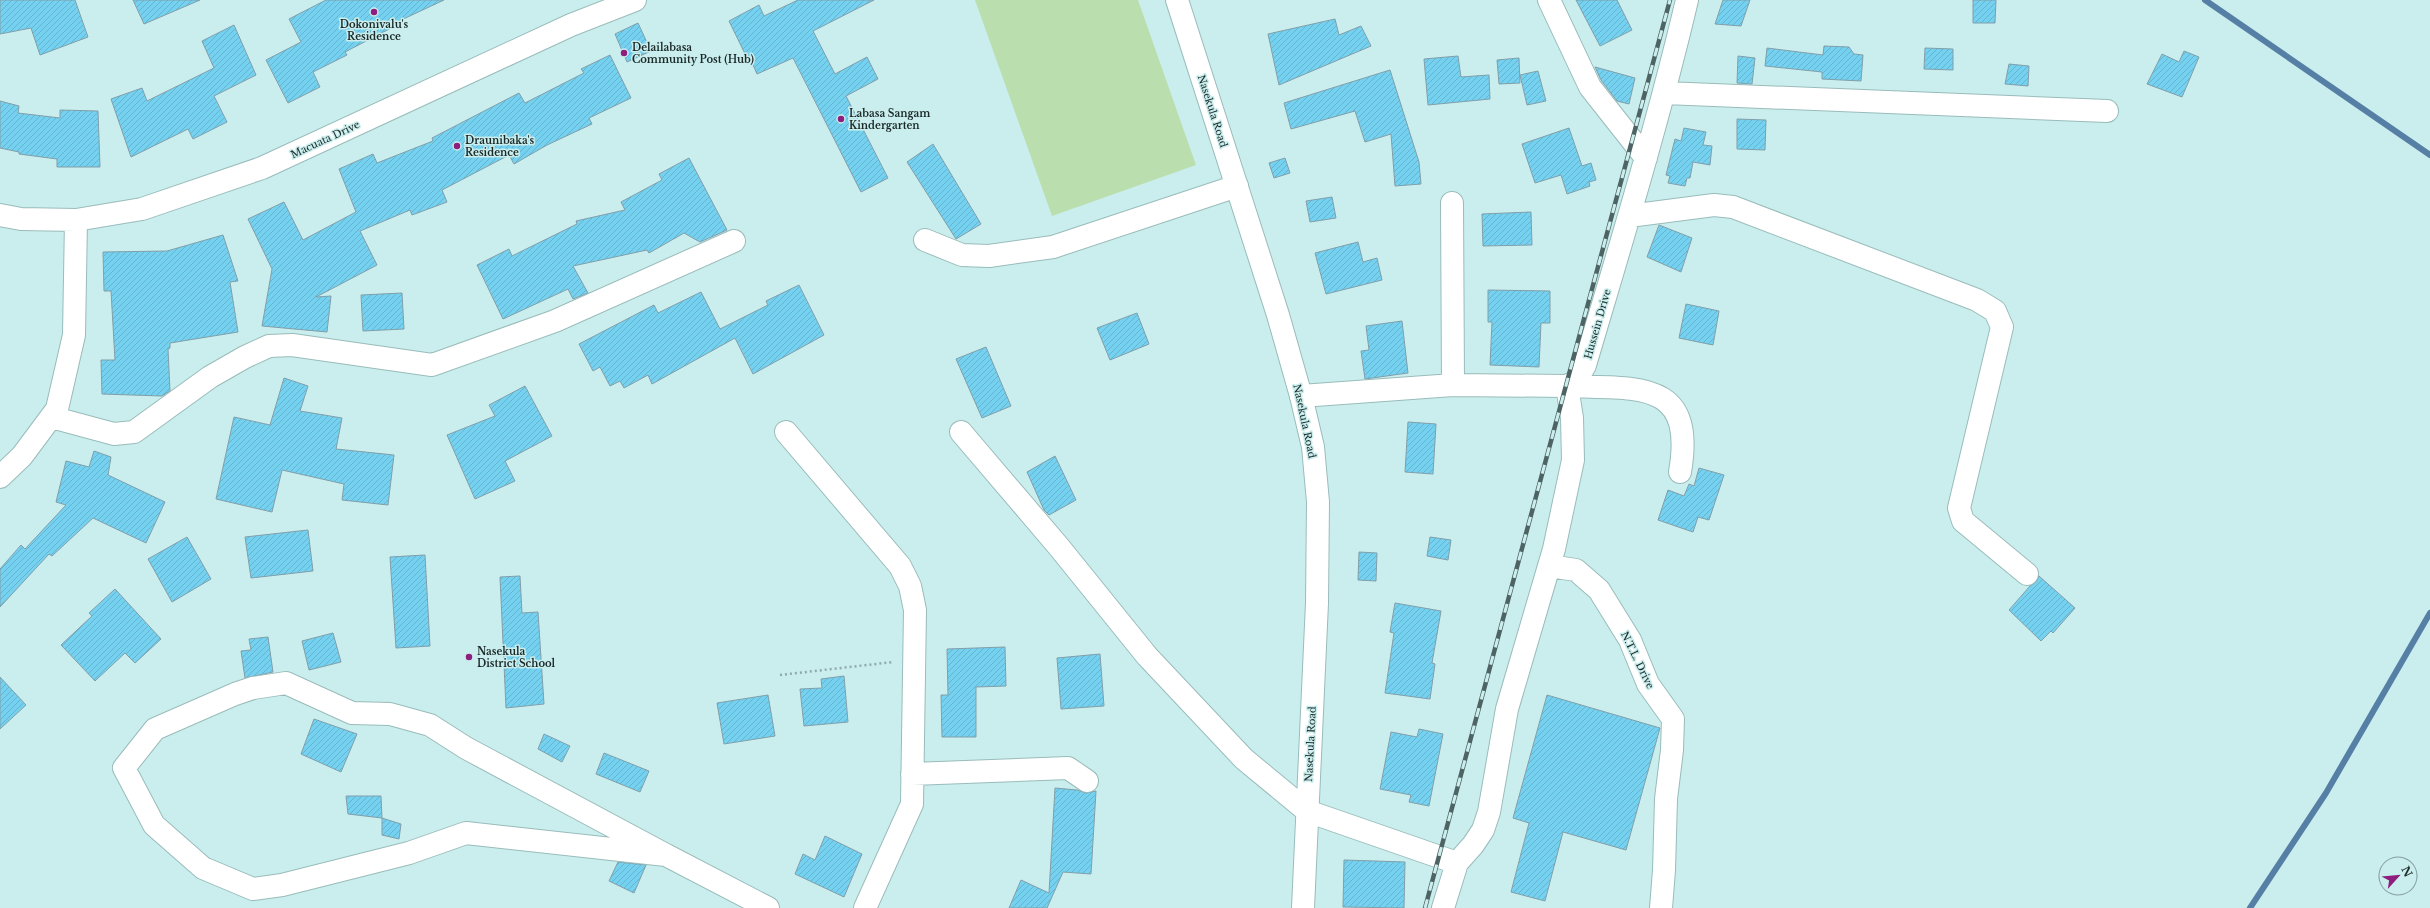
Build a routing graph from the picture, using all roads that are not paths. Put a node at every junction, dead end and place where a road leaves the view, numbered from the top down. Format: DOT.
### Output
graph roads {
  1 [pos="635,0"];
  2 [pos="1177,0"];
  3 [pos="1549,0"];
  4 [pos="1687,0"];
  5 [pos="1665,93"];
  6 [pos="2107,111"];
  7 [pos="1646,158"];
  8 [pos="1237,186"];
  9 [pos="1452,203"];
  10 [pos="0,215"];
  11 [pos="1629,216"];
  12 [pos="76,220"];
  13 [pos="925,240"];
  14 [pos="734,241"];
  15 [pos="1453,385"];
  16 [pos="1567,386"];
  17 [pos="1301,396"];
  18 [pos="51,417"];
  19 [pos="786,432"];
  20 [pos="961,432"];
  21 [pos="1680,472"];
  22 [pos="0,477"];
  23 [pos="1549,566"];
  24 [pos="2027,574"];
  25 [pos="912,774"];
  26 [pos="1087,781"];
  27 [pos="1307,811"];
  28 [pos="666,855"];
  29 [pos="1457,863"];
  30 [pos="768,908"];
  31 [pos="865,908"];
  32 [pos="1303,908"];
  33 [pos="1443,908"];
  34 [pos="1661,908"];
  1 -- 12 [label="street, Macuata Drive"];
  2 -- 8 [label="street, Nasekula Road"];
  3 -- 7 [label="street"];
  4 -- 5 [label="street, Hussein Drive"];
  5 -- 6 [label="street"];
  5 -- 7 [label="street, Hussein Drive"];
  7 -- 11 [label="street, Hussein Drive"];
  8 -- 13 [label="street"];
  8 -- 17 [label="street, Nasekula Road"];
  9 -- 15 [label="street"];
  10 -- 12 [label="street, Macuata Drive"];
  11 -- 16 [label="street, Hussein Drive"];
  11 -- 24 [label="street"];
  12 -- 18 [label="street"];
  14 -- 18 [label="street"];
  15 -- 16 [label="street"];
  15 -- 17 [label="street"];
  16 -- 21 [label="street"];
  16 -- 23 [label="street"];
  17 -- 27 [label="street, Nasekula Road"];
  18 -- 22 [label="street"];
  19 -- 25 [label="street"];
  20 -- 27 [label="street"];
  23 -- 29 [label="street"];
  23 -- 34 [label="street, N.T.L. Drive"];
  25 -- 26 [label="street"];
  25 -- 31 [label="street"];
  27 -- 29 [label="street"];
  27 -- 32 [label="street, Nasekula Road"];
  28 -- 28 [label="street"];
  28 -- 30 [label="street"];
  29 -- 33 [label="street"];
}
